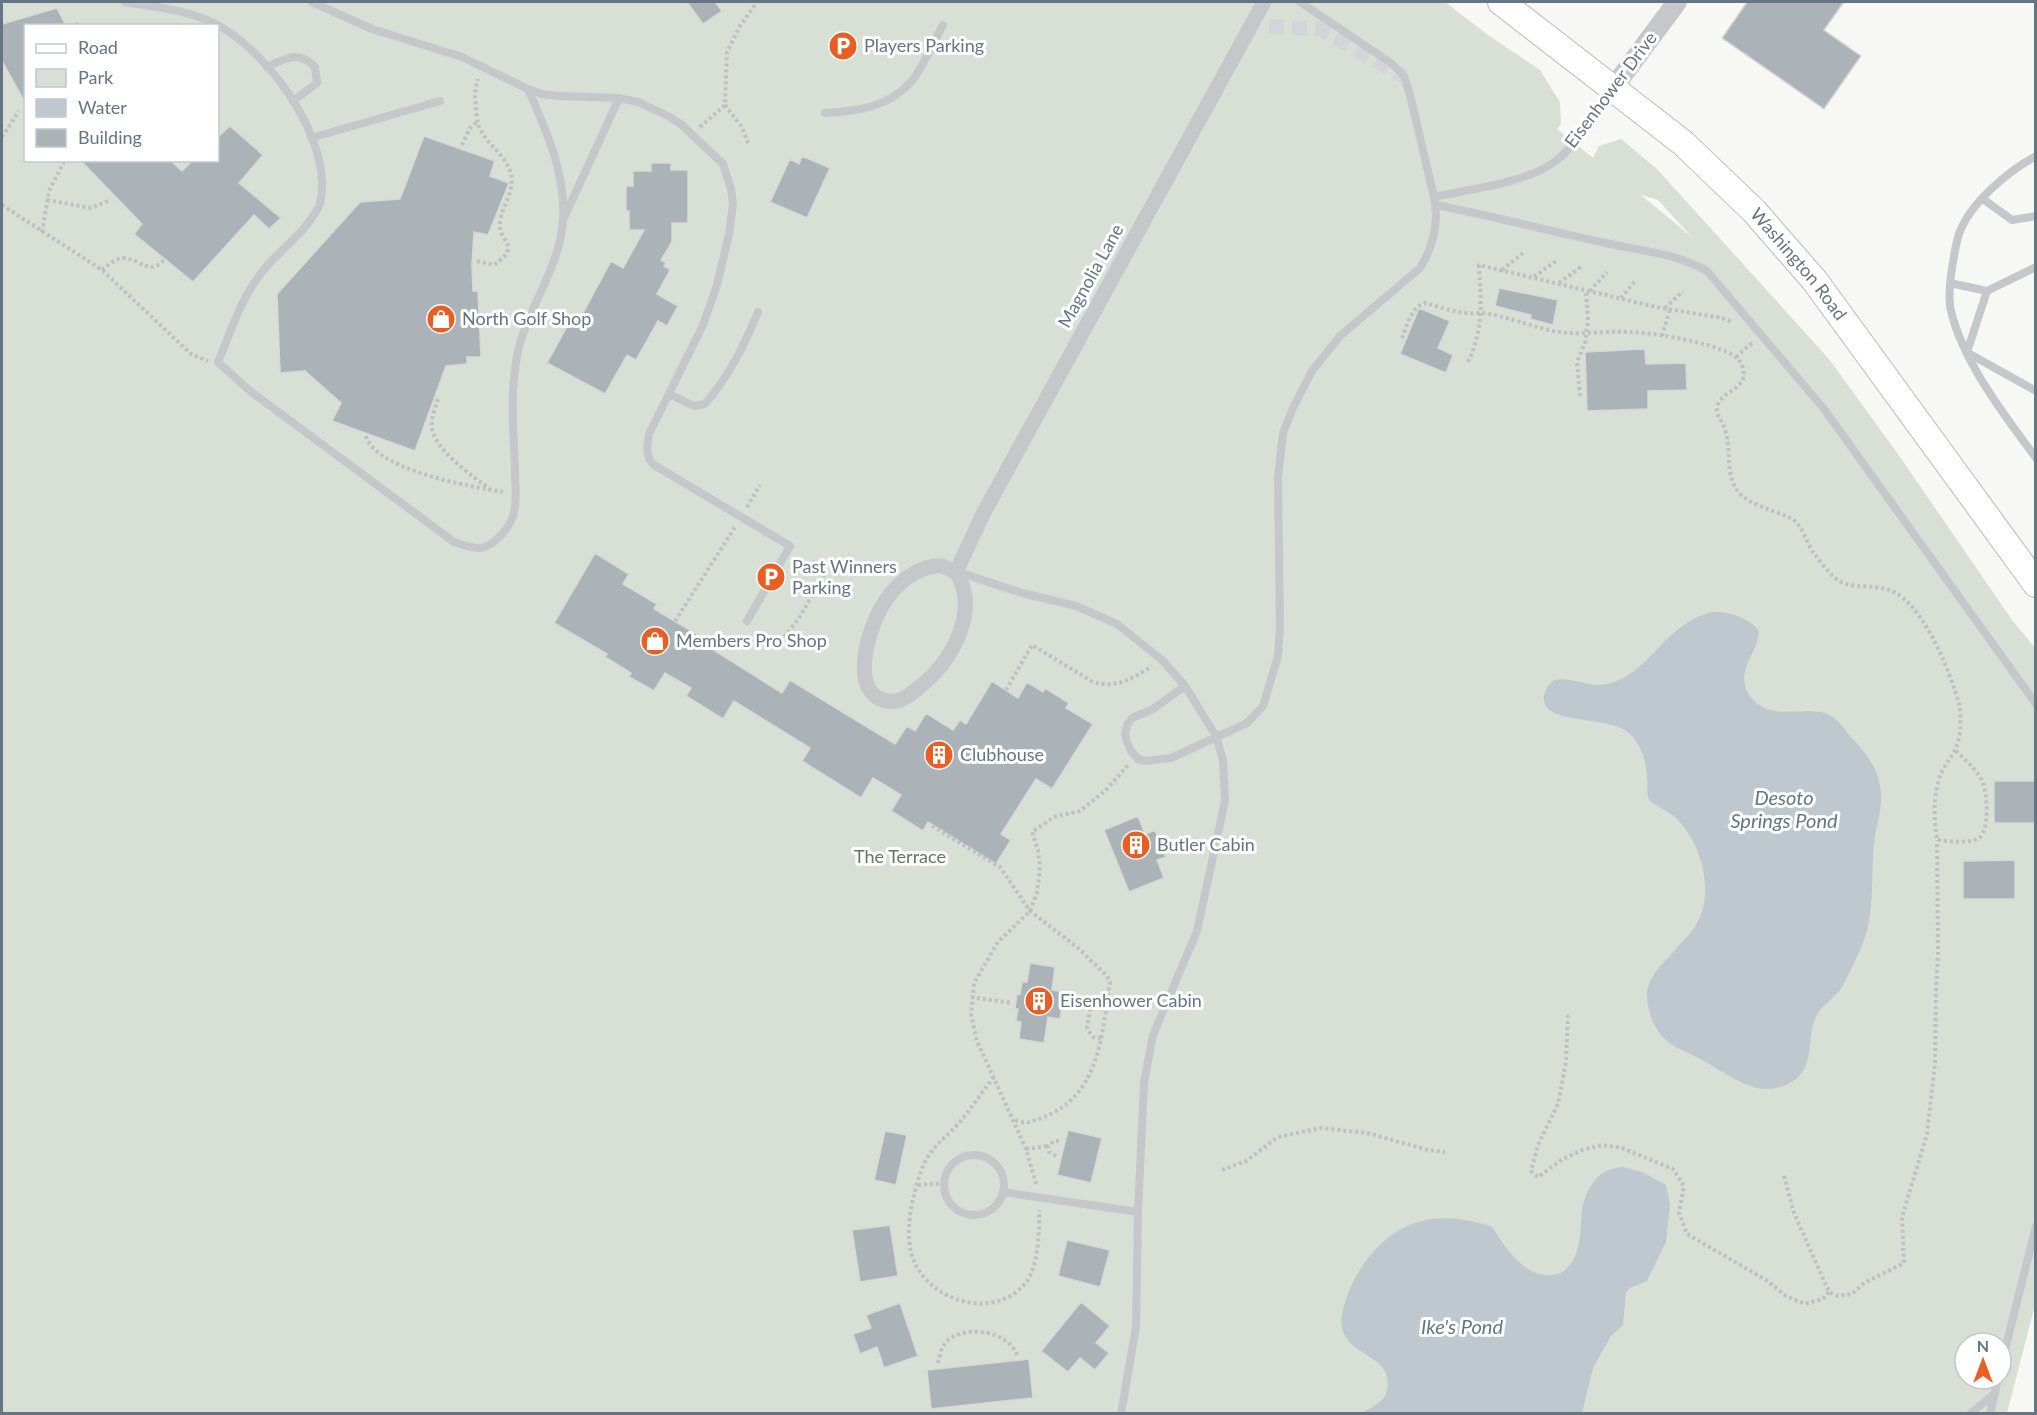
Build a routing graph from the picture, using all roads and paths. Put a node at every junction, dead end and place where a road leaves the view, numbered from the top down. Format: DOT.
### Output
graph roads {
  1 [pos="125,2"];
  2 [pos="312,2"];
  3 [pos="757,2"];
  4 [pos="1264,2"];
  5 [pos="1300,2"];
  6 [pos="1501,2"];
  7 [pos="1677,2"];
  8 [pos="215,24"];
  9 [pos="943,25"];
  10 [pos="219,27"];
  11 [pos="267,67"];
  12 [pos="484,68"];
  13 [pos="1613,88"];
  14 [pos="528,89"];
  15 [pos="619,98"];
  16 [pos="293,101"];
  17 [pos="440,101"];
  18 [pos="726,105"];
  19 [pos="19,111"];
  20 [pos="825,113"];
  21 [pos="478,122"];
  22 [pos="692,134"];
  23 [pos="2,137"];
  24 [pos="311,138"];
  25 [pos="462,145"];
  26 [pos="749,145"];
  27 [pos="2036,156"];
  28 [pos="64,162"];
  29 [pos="1983,199"];
  30 [pos="47,200"];
  31 [pos="108,201"];
  32 [pos="1435,201"];
  33 [pos="2,205"];
  34 [pos="2036,216"];
  35 [pos="563,220"];
  36 [pos="42,232"];
  37 [pos="1523,253"];
  38 [pos="165,259"];
  39 [pos="477,261"];
  40 [pos="1556,261"];
  41 [pos="1582,266"];
  42 [pos="2036,267"];
  43 [pos="102,270"];
  44 [pos="1502,270"];
  45 [pos="1607,272"];
  46 [pos="1534,278"];
  47 [pos="1635,281"];
  48 [pos="1559,284"];
  49 [pos="1950,284"];
  50 [pos="1588,291"];
  51 [pos="1683,291"];
  52 [pos="1987,291"];
  53 [pos="1621,298"];
  54 [pos="1664,308"];
  55 [pos="1670,309"];
  56 [pos="758,312"];
  57 [pos="1481,313"];
  58 [pos="1585,333"];
  59 [pos="1761,334"];
  60 [pos="1662,336"];
  61 [pos="1402,338"];
  62 [pos="1967,352"];
  63 [pos="1736,357"];
  64 [pos="218,362"];
  65 [pos="1468,363"];
  66 [pos="2036,391"];
  67 [pos="669,394"];
  68 [pos="1580,396"];
  69 [pos="438,399"];
  70 [pos="366,436"];
  71 [pos="2036,458"];
  72 [pos="760,485"];
  73 [pos="492,490"];
  74 [pos="515,495"];
  75 [pos="742,514"];
  76 [pos="736,524"];
  77 [pos="812,561"];
  78 [pos="956,572"];
  79 [pos="2036,584"];
  80 [pos="675,621"];
  81 [pos="747,621"];
  82 [pos="781,642"];
  83 [pos="1162,660"];
  84 [pos="1185,686"];
  85 [pos="1006,690"];
  86 [pos="2036,704"];
  87 [pos="1216,736"];
  88 [pos="1955,750"];
  89 [pos="1125,758"];
  90 [pos="932,826"];
  91 [pos="1936,840"];
  92 [pos="1030,911"];
  93 [pos="971,997"];
  94 [pos="1107,999"];
  95 [pos="1011,1003"];
  96 [pos="1568,1015"];
  97 [pos="1101,1038"];
  98 [pos="994,1077"];
  99 [pos="1014,1119"];
  100 [pos="1059,1141"];
  101 [pos="1048,1146"];
  102 [pos="1026,1149"];
  103 [pos="1445,1152"];
  104 [pos="1056,1156"];
  105 [pos="1222,1170"];
  106 [pos="1784,1176"];
  107 [pos="944,1183"];
  108 [pos="918,1185"];
  109 [pos="1003,1192"];
  110 [pos="1039,1198"];
  111 [pos="1138,1212"];
  112 [pos="2036,1226"];
  113 [pos="1829,1292"];
  114 [pos="2010,1331"];
  115 [pos="1017,1355"];
  116 [pos="938,1363"];
  117 [pos="1995,1391"];
  118 [pos="1994,1394"];
  119 [pos="1121,1413"];
  120 [pos="1970,1413"];
  121 [pos="1990,1413"];
  1 -- 8 [label="lane"];
  2 -- 12 [label="lane"];
  3 -- 18 [label="path"];
  4 -- 78 [label="street, Magnolia Lane"];
  5 -- 32 [label="lane"];
  6 -- 13 [label="main road, Washington Road"];
  7 -- 13 [label="street, Eisenhower Drive"];
  9 -- 20 [label="lane"];
  10 -- 11 [label="lane"];
  11 -- 16 [label="lane"];
  11 -- 16 [label="lane"];
  12 -- 14 [label="lane"];
  12 -- 21 [label="path"];
  13 -- 32 [label="lane, Eisenhower Drive"];
  13 -- 79 [label="main road, Washington Road"];
  14 -- 15 [label="lane"];
  14 -- 35 [label="lane"];
  15 -- 22 [label="lane"];
  15 -- 35 [label="lane"];
  16 -- 24 [label="lane"];
  17 -- 24 [label="lane"];
  18 -- 22 [label="path"];
  18 -- 26 [label="path"];
  19 -- 23 [label="path"];
  21 -- 25 [label="path"];
  21 -- 39 [label="path"];
  22 -- 67 [label="lane"];
  24 -- 64 [label="lane"];
  27 -- 29 [label="lane"];
  28 -- 30 [label="path"];
  29 -- 34 [label="lane"];
  29 -- 49 [label="lane"];
  30 -- 31 [label="path"];
  30 -- 36 [label="path"];
  32 -- 59 [label="lane"];
  32 -- 87 [label="lane"];
  33 -- 36 [label="path"];
  35 -- 74 [label="lane"];
  36 -- 43 [label="path"];
  37 -- 44 [label="path"];
  38 -- 43 [label="path"];
  40 -- 46 [label="path"];
  41 -- 48 [label="path"];
  42 -- 52 [label="lane"];
  43 -- 64 [label="path"];
  44 -- 46 [label="path"];
  44 -- 57 [label="path"];
  45 -- 50 [label="path"];
  46 -- 48 [label="path"];
  47 -- 53 [label="path"];
  48 -- 50 [label="path"];
  49 -- 52 [label="lane"];
  49 -- 62 [label="lane"];
  50 -- 53 [label="path"];
  50 -- 58 [label="path"];
  51 -- 54 [label="path"];
  52 -- 62 [label="lane"];
  53 -- 54 [label="path"];
  54 -- 55 [label="path"];
  55 -- 59 [label="path"];
  55 -- 60 [label="path"];
  56 -- 67 [label="lane"];
  57 -- 58 [label="path"];
  57 -- 61 [label="path"];
  57 -- 65 [label="path"];
  58 -- 60 [label="path"];
  58 -- 68 [label="path"];
  59 -- 63 [label="path"];
  59 -- 86 [label="lane"];
  60 -- 63 [label="path"];
  62 -- 66 [label="lane"];
  62 -- 71 [label="lane"];
  63 -- 88 [label="path"];
  64 -- 74 [label="lane"];
  67 -- 81 [label="lane"];
  69 -- 73 [label="path"];
  70 -- 73 [label="path"];
  72 -- 75 [label="path"];
  73 -- 74 [label="path"];
  76 -- 80 [label="path"];
  77 -- 82 [label="path"];
  78 -- 78 [label="street"];
  78 -- 83 [label="lane"];
  83 -- 84 [label="lane"];
  83 -- 85 [label="path"];
  84 -- 87 [label="lane"];
  84 -- 87 [label="lane"];
  87 -- 111 [label="lane"];
  88 -- 91 [label="path"];
  88 -- 91 [label="path"];
  89 -- 92 [label="path"];
  90 -- 92 [label="path"];
  91 -- 113 [label="path"];
  92 -- 93 [label="path"];
  92 -- 94 [label="path"];
  93 -- 95 [label="path"];
  93 -- 98 [label="path"];
  94 -- 97 [label="path"];
  94 -- 97 [label="path"];
  96 -- 113 [label="path"];
  97 -- 99 [label="path"];
  98 -- 99 [label="path"];
  98 -- 108 [label="path"];
  99 -- 102 [label="path"];
  100 -- 101 [label="path"];
  101 -- 102 [label="path"];
  101 -- 104 [label="path"];
  102 -- 110 [label="path"];
  103 -- 105 [label="path"];
  106 -- 113 [label="path"];
  107 -- 108 [label="path"];
  107 -- 109 [label="lane"];
  107 -- 109 [label="lane"];
  108 -- 110 [label="path"];
  109 -- 110 [label="lane"];
  110 -- 111 [label="lane"];
  111 -- 119 [label="lane"];
  112 -- 114 [label="lane"];
  115 -- 116 [label="path"];
  117 -- 118 [label="lane"];
  118 -- 120 [label="lane"];
  118 -- 121 [label="lane"];
}
